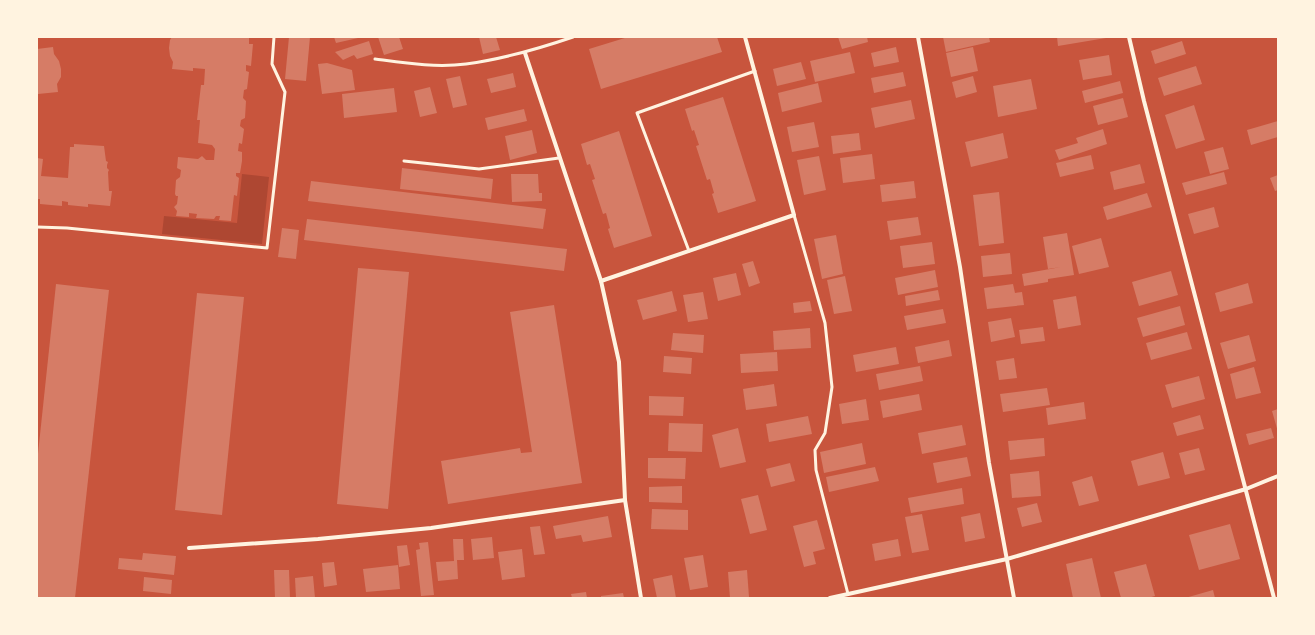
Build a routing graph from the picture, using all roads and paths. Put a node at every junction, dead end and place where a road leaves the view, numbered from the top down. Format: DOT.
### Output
graph roads {
  1 [pos="274,37"];
  2 [pos="573,37"];
  3 [pos="745,37"];
  4 [pos="918,37"];
  5 [pos="1128,37"];
  6 [pos="525,53"];
  7 [pos="375,59"];
  8 [pos="755,71"];
  9 [pos="560,158"];
  10 [pos="404,161"];
  11 [pos="794,215"];
  12 [pos="37,227"];
  13 [pos="689,251"];
  14 [pos="601,281"];
  15 [pos="1278,476"];
  16 [pos="1246,489"];
  17 [pos="625,500"];
  18 [pos="189,548"];
  19 [pos="1007,559"];
  20 [pos="848,594"];
  21 [pos="641,598"];
  22 [pos="830,598"];
  23 [pos="1014,598"];
  24 [pos="1274,598"];
  1 -- 12 [label="lane"];
  2 -- 6 [label="lane"];
  3 -- 8 [label="street"];
  4 -- 19 [label="street"];
  5 -- 16 [label="street"];
  6 -- 7 [label="lane"];
  6 -- 9 [label="street"];
  8 -- 11 [label="street"];
  8 -- 13 [label="lane"];
  9 -- 10 [label="lane"];
  9 -- 14 [label="street"];
  11 -- 13 [label="street"];
  11 -- 20 [label="lane"];
  13 -- 14 [label="street"];
  14 -- 17 [label="street"];
  15 -- 16 [label="street"];
  16 -- 19 [label="street"];
  16 -- 24 [label="street"];
  17 -- 18 [label="street"];
  17 -- 21 [label="street"];
  19 -- 20 [label="street"];
  19 -- 23 [label="street"];
  20 -- 22 [label="street"];
}
